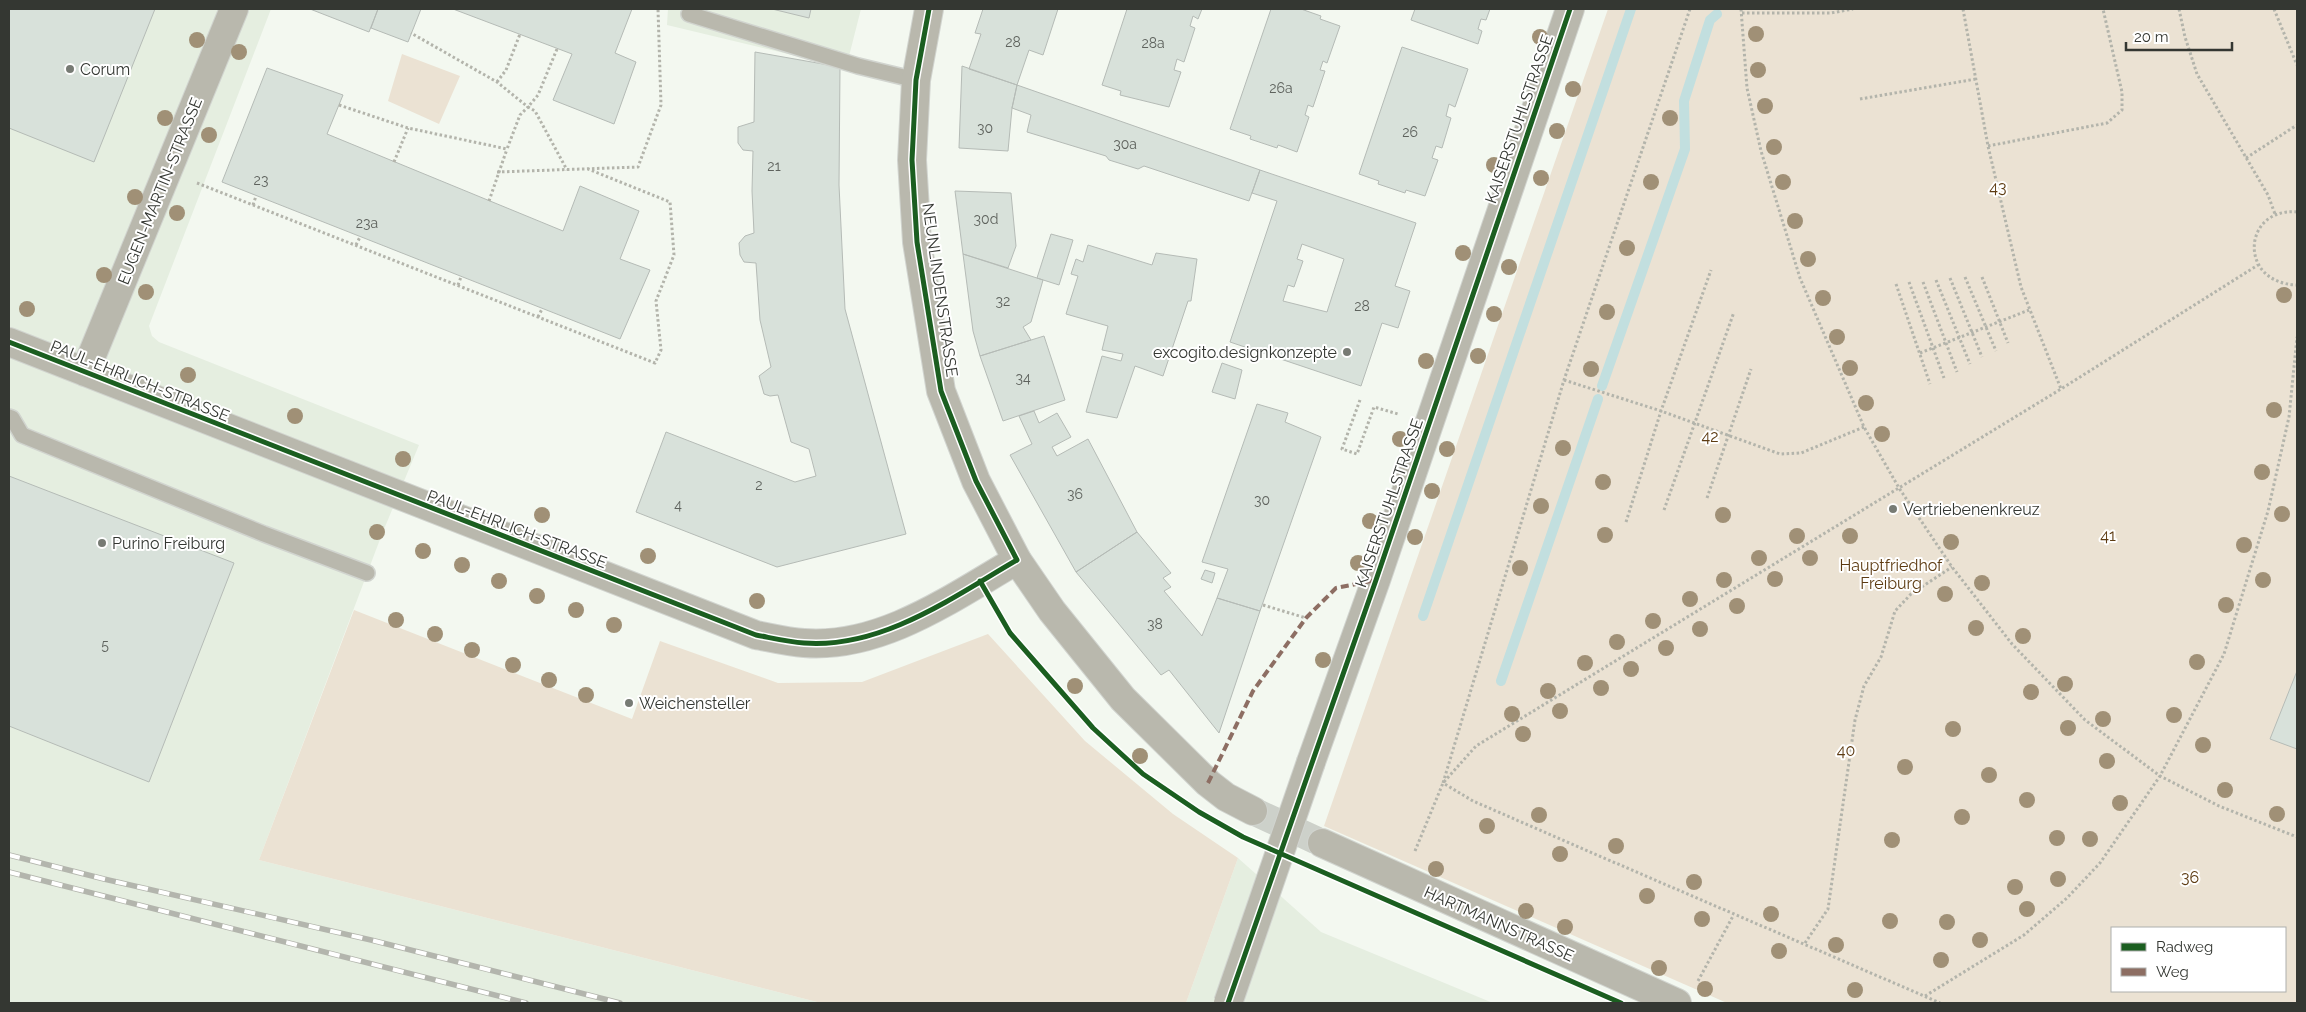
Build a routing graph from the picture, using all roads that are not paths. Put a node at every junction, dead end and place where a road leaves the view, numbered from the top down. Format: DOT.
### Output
graph roads {
  1 [pos="234,9"];
  2 [pos="929,9"];
  3 [pos="1570,9"];
  4 [pos="689,14"];
  5 [pos="916,80"];
  6 [pos="9,342"];
  7 [pos="85,372"];
  8 [pos="9,417"];
  9 [pos="1017,560"];
  10 [pos="368,573"];
  11 [pos="1252,811"];
  12 [pos="1322,843"];
  13 [pos="1686,995"];
  14 [pos="1228,1003"];
  1 -- 7 [label="street, EUGEN-MARTIN-STRASSE"];
  2 -- 5 [label="street, NEUNLINDENSTRASSE"];
  3 -- 14 [label="street, KAISERSTUHLSTRASSE, bridge"];
  4 -- 5 [label="lane"];
  5 -- 9 [label="street, NEUNLINDENSTRASSE"];
  6 -- 7 [label="street, PAUL-EHRLICH-STRASSE"];
  7 -- 9 [label="street, PAUL-EHRLICH-STRASSE"];
  8 -- 10 [label="lane"];
  9 -- 11 [label="street, NEUNLINDENSTRASSE"];
  12 -- 13 [label="street, HARTMANNSTRASSE"];
}
